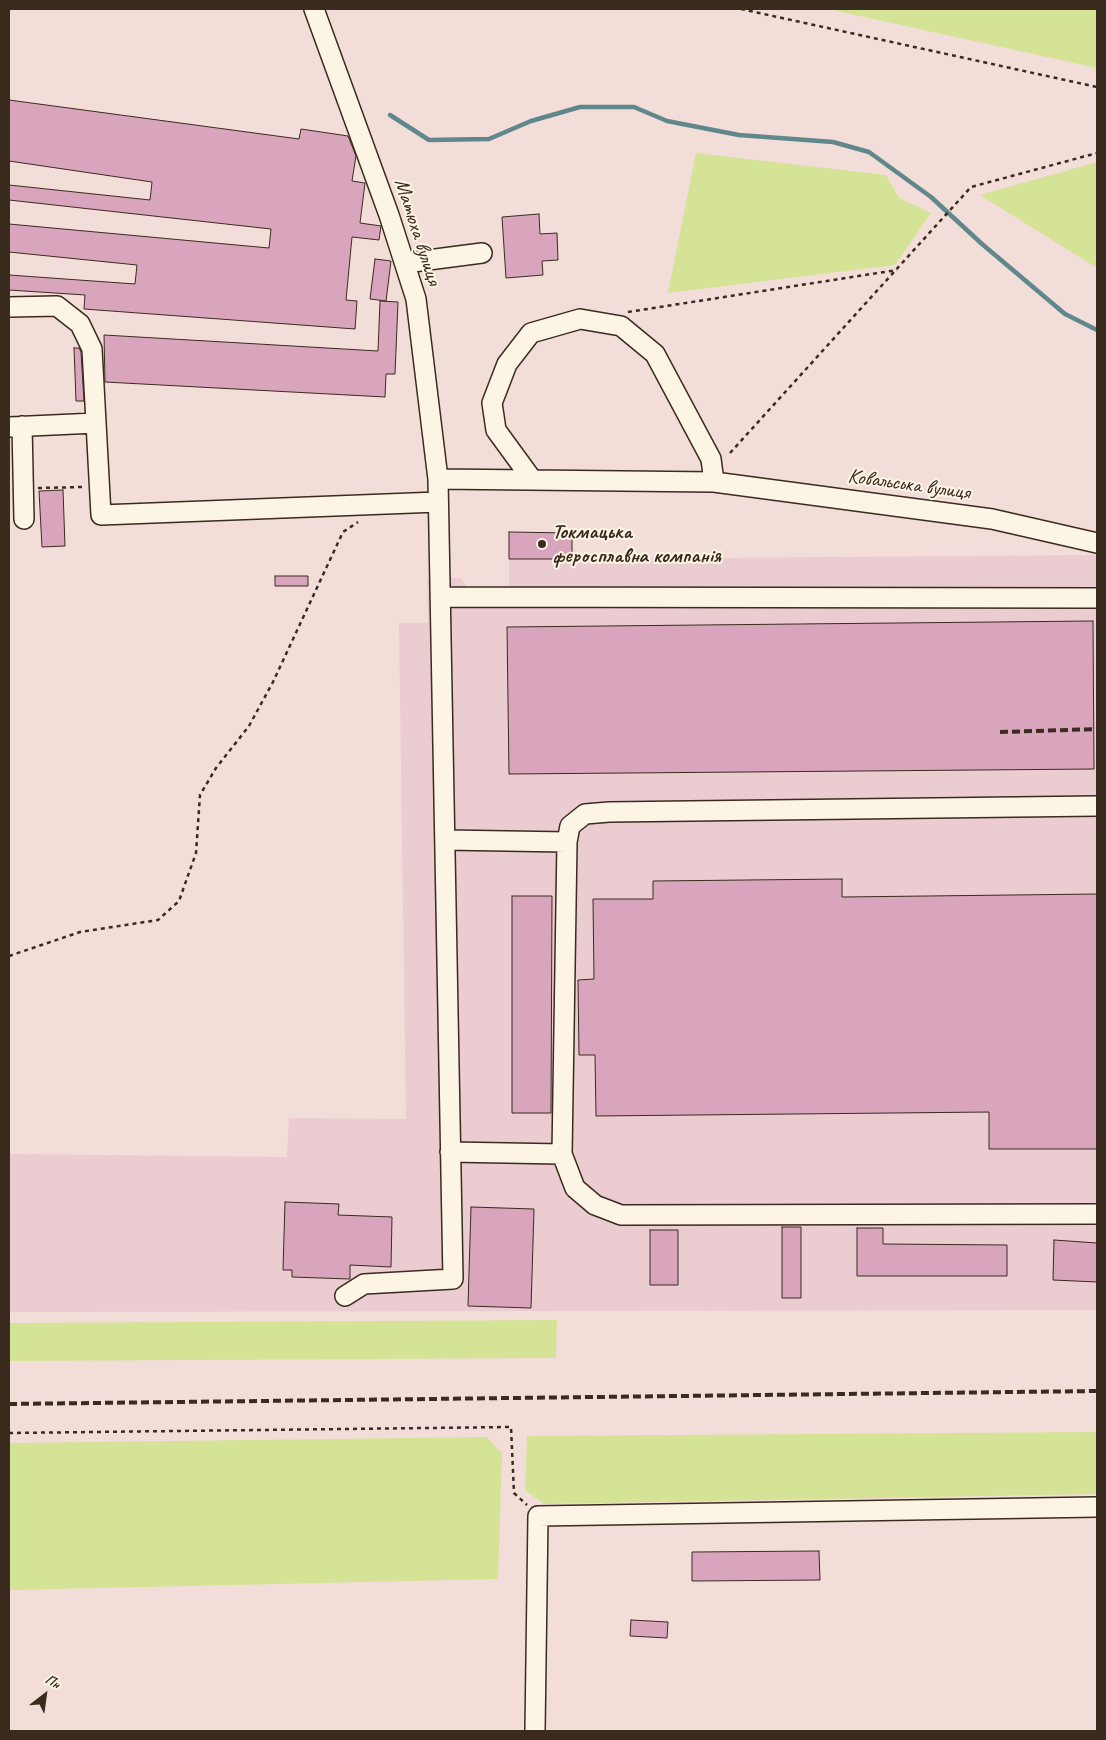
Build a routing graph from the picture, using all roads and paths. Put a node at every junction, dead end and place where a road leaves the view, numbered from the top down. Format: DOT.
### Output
graph roads {
  1 [pos="314,9"];
  2 [pos="742,9"];
  3 [pos="1097,87"];
  4 [pos="1097,153"];
  5 [pos="482,253"];
  6 [pos="405,263"];
  7 [pos="898,270"];
  8 [pos="9,307"];
  9 [pos="618,313"];
  10 [pos="96,423"];
  11 [pos="15,427"];
  12 [pos="730,453"];
  13 [pos="531,478"];
  14 [pos="438,479"];
  15 [pos="714,482"];
  16 [pos="99,486"];
  17 [pos="24,489"];
  18 [pos="438,502"];
  19 [pos="364,518"];
  20 [pos="24,519"];
  21 [pos="1097,543"];
  22 [pos="440,597"];
  23 [pos="1097,598"];
  24 [pos="1097,806"];
  25 [pos="445,840"];
  26 [pos="567,842"];
  27 [pos="9,956"];
  28 [pos="450,1152"];
  29 [pos="562,1154"];
  30 [pos="1097,1214"];
  31 [pos="345,1296"];
  32 [pos="9,1433"];
  33 [pos="1097,1507"];
  34 [pos="538,1516"];
  35 [pos="534,1731"];
  1 -- 6 [label="street, Матюха вулиця"];
  2 -- 3 [label="path"];
  4 -- 7 [label="path"];
  5 -- 6 [label="street"];
  6 -- 14 [label="street, Матюха вулиця"];
  7 -- 9 [label="path"];
  7 -- 12 [label="path"];
  8 -- 10 [label="street"];
  10 -- 11 [label="street"];
  10 -- 16 [label="street"];
  11 -- 17 [label="street"];
  13 -- 14 [label="street, Ковальська вулиця"];
  13 -- 15 [label="street, Ковальська вулиця"];
  13 -- 15 [label="street"];
  14 -- 18 [label="street, Матюха вулиця"];
  15 -- 21 [label="street, Ковальська вулиця"];
  16 -- 17 [label="path"];
  16 -- 18 [label="street"];
  17 -- 20 [label="street"];
  18 -- 22 [label="street, Матюха вулиця"];
  19 -- 27 [label="path"];
  22 -- 23 [label="street"];
  22 -- 25 [label="street, Матюха вулиця"];
  24 -- 26 [label="street"];
  25 -- 26 [label="street"];
  25 -- 28 [label="street, Матюха вулиця"];
  26 -- 29 [label="street"];
  28 -- 29 [label="street"];
  28 -- 31 [label="street, Матюха вулиця"];
  29 -- 30 [label="street"];
  32 -- 34 [label="path"];
  33 -- 34 [label="street"];
  34 -- 35 [label="street"];
}
